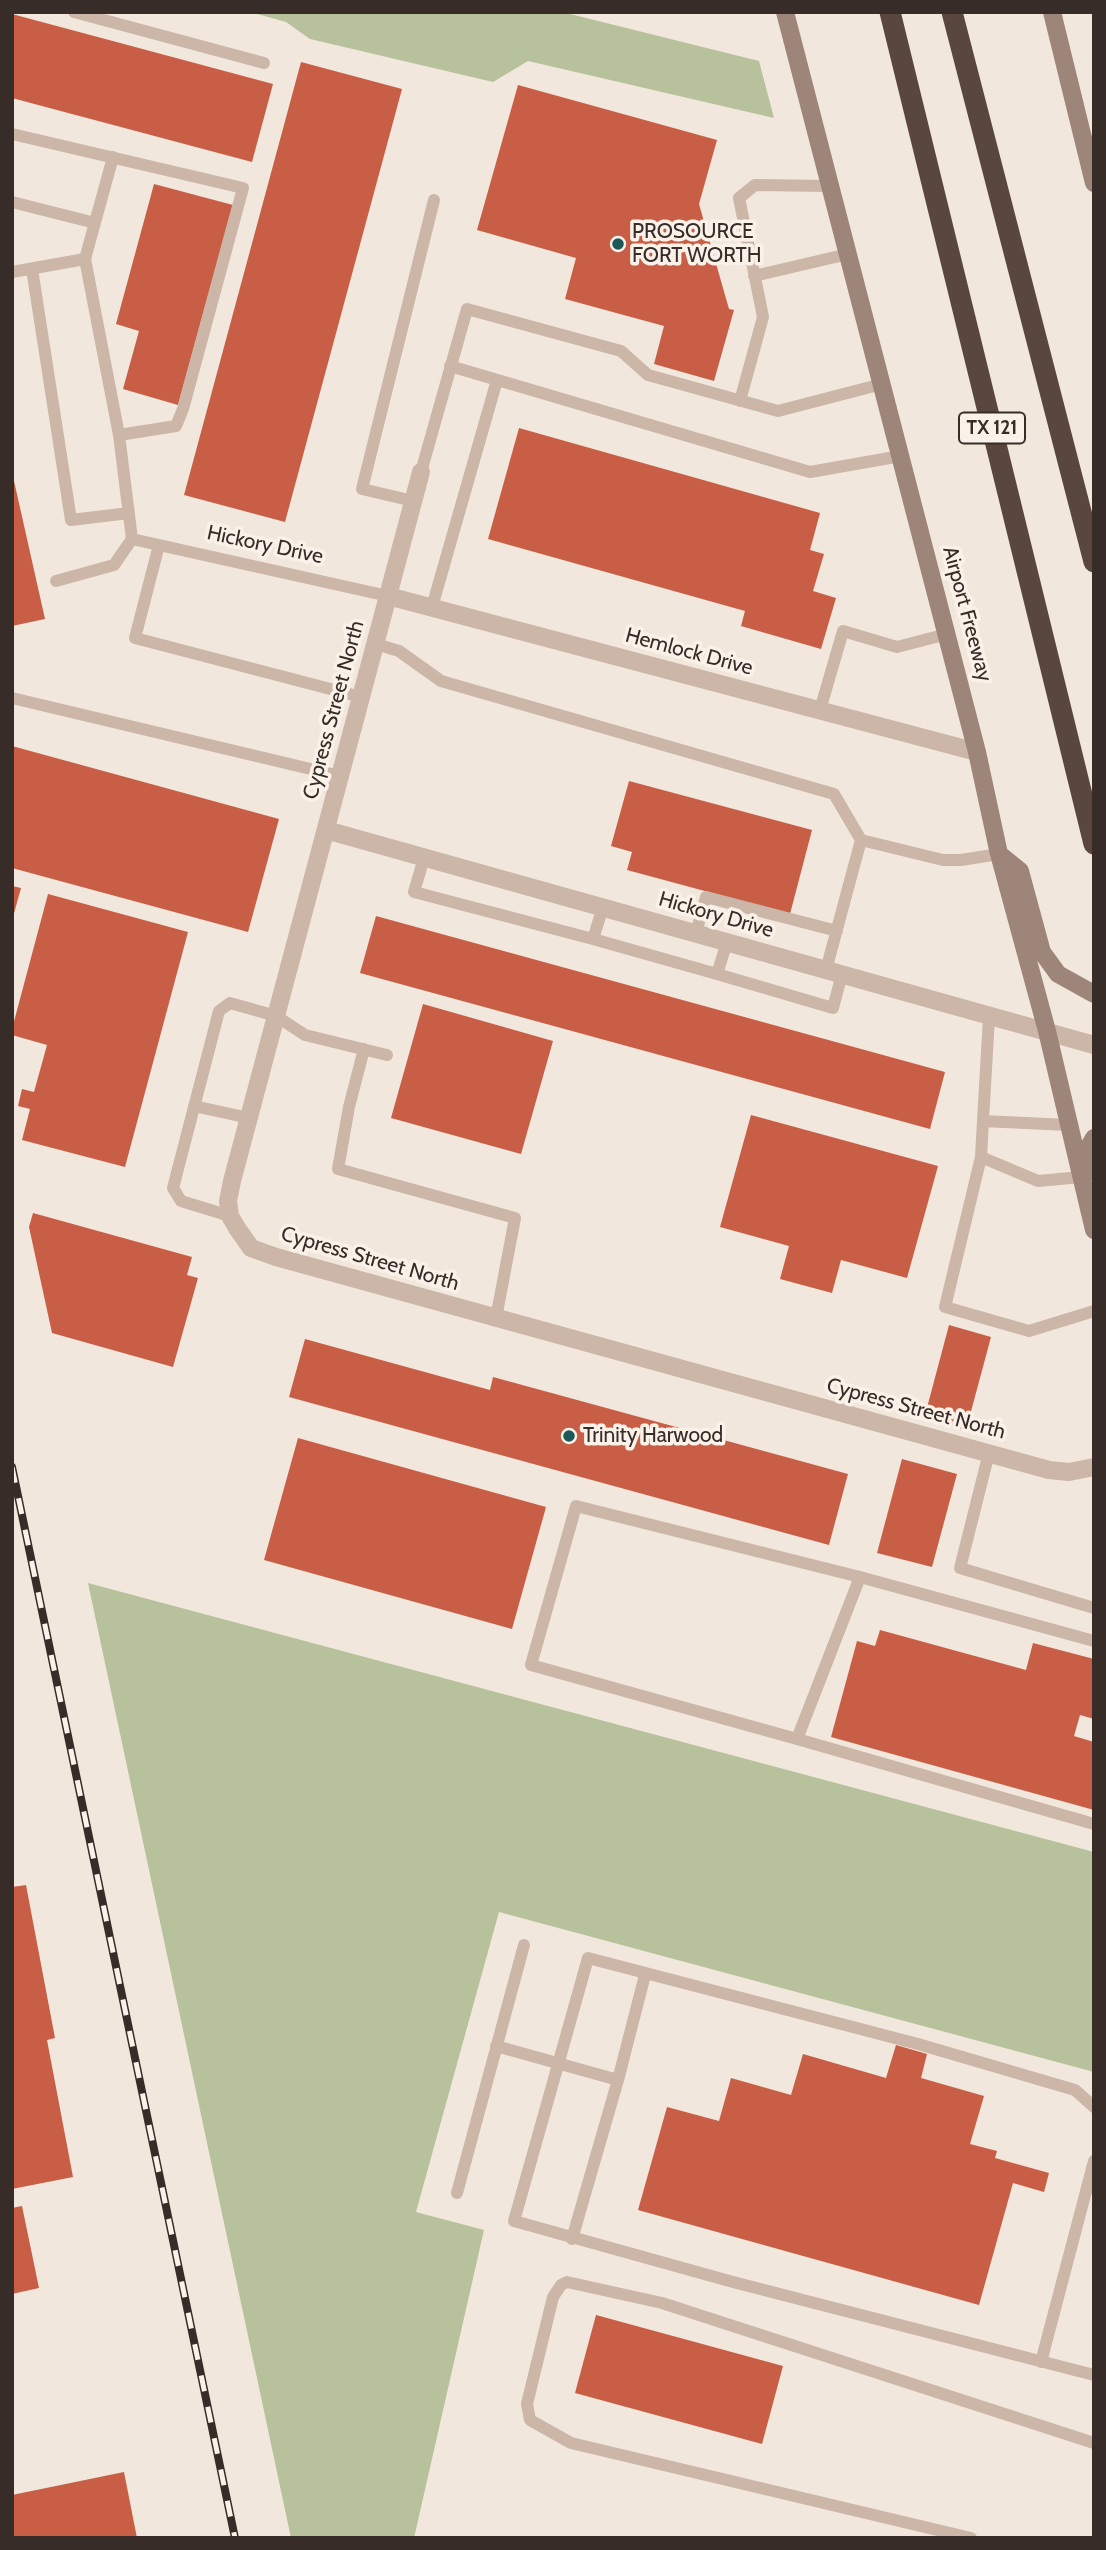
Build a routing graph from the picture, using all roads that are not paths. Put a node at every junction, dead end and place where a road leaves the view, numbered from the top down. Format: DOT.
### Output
graph roads {
  1 [pos="74,12"];
  2 [pos="785,12"];
  3 [pos="890,12"];
  4 [pos="952,12"];
  5 [pos="1052,12"];
  6 [pos="264,63"];
  7 [pos="12,134"];
  8 [pos="1088,136"];
  9 [pos="113,157"];
  10 [pos="1094,183"];
  11 [pos="830,186"];
  12 [pos="433,200"];
  13 [pos="12,202"];
  14 [pos="95,223"];
  15 [pos="848,254"];
  16 [pos="86,259"];
  17 [pos="32,269"];
  18 [pos="12,272"];
  19 [pos="754,276"];
  20 [pos="450,366"];
  21 [pos="497,380"];
  22 [pos="882,384"];
  23 [pos="740,401"];
  24 [pos="119,435"];
  25 [pos="901,456"];
  26 [pos="421,472"];
  27 [pos="414,501"];
  28 [pos="129,513"];
  29 [pos="132,539"];
  30 [pos="159,545"];
  31 [pos="1094,562"];
  32 [pos="56,581"];
  33 [pos="388,596"];
  34 [pos="432,607"];
  35 [pos="947,634"];
  36 [pos="376,644"];
  37 [pos="361,697"];
  38 [pos="12,698"];
  39 [pos="820,710"];
  40 [pos="977,752"];
  41 [pos="340,776"];
  42 [pos="326,830"];
  43 [pos="862,840"];
  44 [pos="1094,844"];
  45 [pos="999,854"];
  46 [pos="424,858"];
  47 [pos="603,907"];
  48 [pos="837,931"];
  49 [pos="696,933"];
  50 [pos="593,939"];
  51 [pos="727,942"];
  52 [pos="834,972"];
  53 [pos="717,974"];
  54 [pos="1094,994"];
  55 [pos="276,1016"];
  56 [pos="989,1017"];
  57 [pos="1047,1031"];
  58 [pos="1094,1045"];
  59 [pos="364,1049"];
  60 [pos="387,1055"];
  61 [pos="194,1106"];
  62 [pos="249,1118"];
  63 [pos="983,1121"];
  64 [pos="1069,1125"];
  65 [pos="1094,1138"];
  66 [pos="981,1157"];
  67 [pos="1082,1185"];
  68 [pos="230,1216"];
  69 [pos="1094,1230"];
  70 [pos="1094,1311"];
  71 [pos="496,1318"];
  72 [pos="989,1453"];
  73 [pos="1094,1467"];
  74 [pos="860,1577"];
  75 [pos="1094,1608"];
  76 [pos="1094,1641"];
  77 [pos="797,1739"];
  78 [pos="1094,1824"];
  79 [pos="524,1945"];
  80 [pos="645,1975"];
  81 [pos="496,2046"];
  82 [pos="559,2064"];
  83 [pos="618,2080"];
  84 [pos="1094,2107"];
  85 [pos="1094,2161"];
  86 [pos="457,2193"];
  87 [pos="572,2239"];
  88 [pos="1041,2362"];
  89 [pos="1094,2375"];
  90 [pos="1094,2442"];
  91 [pos="971,2538"];
  1 -- 6 [label="lane"];
  2 -- 11 [label="main road, Airport Freeway"];
  3 -- 44 [label="highway, TX 121"];
  4 -- 31 [label="highway, TX 121"];
  5 -- 8 [label="main road"];
  7 -- 9 [label="lane"];
  8 -- 10 [label="main road"];
  9 -- 14 [label="lane"];
  9 -- 24 [label="lane"];
  11 -- 15 [label="main road, Airport Freeway"];
  11 -- 19 [label="lane"];
  12 -- 27 [label="lane"];
  13 -- 14 [label="lane"];
  14 -- 16 [label="lane"];
  15 -- 19 [label="lane"];
  15 -- 22 [label="main road, Airport Freeway"];
  16 -- 17 [label="lane"];
  16 -- 24 [label="lane"];
  17 -- 18 [label="lane"];
  17 -- 28 [label="lane"];
  19 -- 23 [label="lane"];
  20 -- 21 [label="lane"];
  20 -- 23 [label="lane"];
  20 -- 26 [label="lane"];
  21 -- 25 [label="lane"];
  21 -- 34 [label="lane"];
  22 -- 23 [label="lane"];
  22 -- 25 [label="main road, Airport Freeway"];
  24 -- 28 [label="lane"];
  25 -- 35 [label="main road, Airport Freeway"];
  26 -- 27 [label="street, Cypress Street North"];
  27 -- 33 [label="street, Cypress Street North"];
  28 -- 29 [label="lane"];
  29 -- 30 [label="lane, Hickory Drive"];
  29 -- 32 [label="lane"];
  30 -- 33 [label="lane, Hickory Drive"];
  30 -- 37 [label="lane"];
  33 -- 34 [label="street, Hemlock Drive"];
  33 -- 36 [label="street, Cypress Street North"];
  34 -- 39 [label="street, Hemlock Drive"];
  35 -- 39 [label="lane"];
  35 -- 40 [label="main road, Airport Freeway"];
  36 -- 37 [label="street, Cypress Street North"];
  36 -- 43 [label="lane"];
  37 -- 41 [label="street, Cypress Street North"];
  38 -- 41 [label="lane"];
  39 -- 40 [label="street, Hemlock Drive"];
  40 -- 45 [label="main road, Airport Freeway"];
  41 -- 42 [label="street, Cypress Street North"];
  42 -- 46 [label="street, Hickory Drive"];
  42 -- 55 [label="street, Cypress Street North"];
  43 -- 45 [label="lane"];
  43 -- 48 [label="lane"];
  45 -- 54 [label="main road"];
  45 -- 57 [label="main road, Airport Freeway"];
  46 -- 47 [label="street, Hickory Drive"];
  46 -- 50 [label="lane"];
  47 -- 49 [label="street, Hickory Drive"];
  47 -- 50 [label="lane"];
  48 -- 49 [label="lane"];
  48 -- 52 [label="lane"];
  49 -- 51 [label="street, Hickory Drive"];
  50 -- 53 [label="lane"];
  51 -- 52 [label="street, Hickory Drive"];
  51 -- 53 [label="lane"];
  52 -- 53 [label="lane"];
  52 -- 56 [label="street, Hickory Drive"];
  55 -- 59 [label="lane"];
  55 -- 61 [label="lane"];
  55 -- 62 [label="street, Cypress Street North"];
  56 -- 57 [label="street, Hickory Drive"];
  56 -- 63 [label="lane"];
  57 -- 58 [label="street, Hickory Drive"];
  57 -- 64 [label="main road, Airport Freeway"];
  59 -- 60 [label="lane"];
  59 -- 71 [label="lane"];
  61 -- 62 [label="lane"];
  61 -- 68 [label="lane"];
  62 -- 68 [label="street, Cypress Street North"];
  63 -- 64 [label="lane"];
  63 -- 66 [label="lane"];
  64 -- 67 [label="main road, Airport Freeway"];
  65 -- 67 [label="main road"];
  66 -- 67 [label="lane"];
  66 -- 70 [label="lane"];
  67 -- 69 [label="main road, Airport Freeway"];
  68 -- 71 [label="street, Cypress Street North"];
  71 -- 72 [label="street, Cypress Street North"];
  72 -- 73 [label="street, Cypress Street North"];
  72 -- 75 [label="lane"];
  74 -- 76 [label="lane"];
  74 -- 77 [label="lane"];
  74 -- 77 [label="lane"];
  77 -- 78 [label="lane"];
  79 -- 81 [label="lane"];
  80 -- 82 [label="lane"];
  80 -- 83 [label="lane"];
  80 -- 84 [label="lane"];
  81 -- 82 [label="lane"];
  81 -- 86 [label="lane"];
  82 -- 83 [label="lane"];
  82 -- 87 [label="lane"];
  83 -- 87 [label="lane"];
  85 -- 88 [label="lane"];
  87 -- 88 [label="lane"];
  88 -- 89 [label="lane"];
  90 -- 91 [label="lane"];
}
